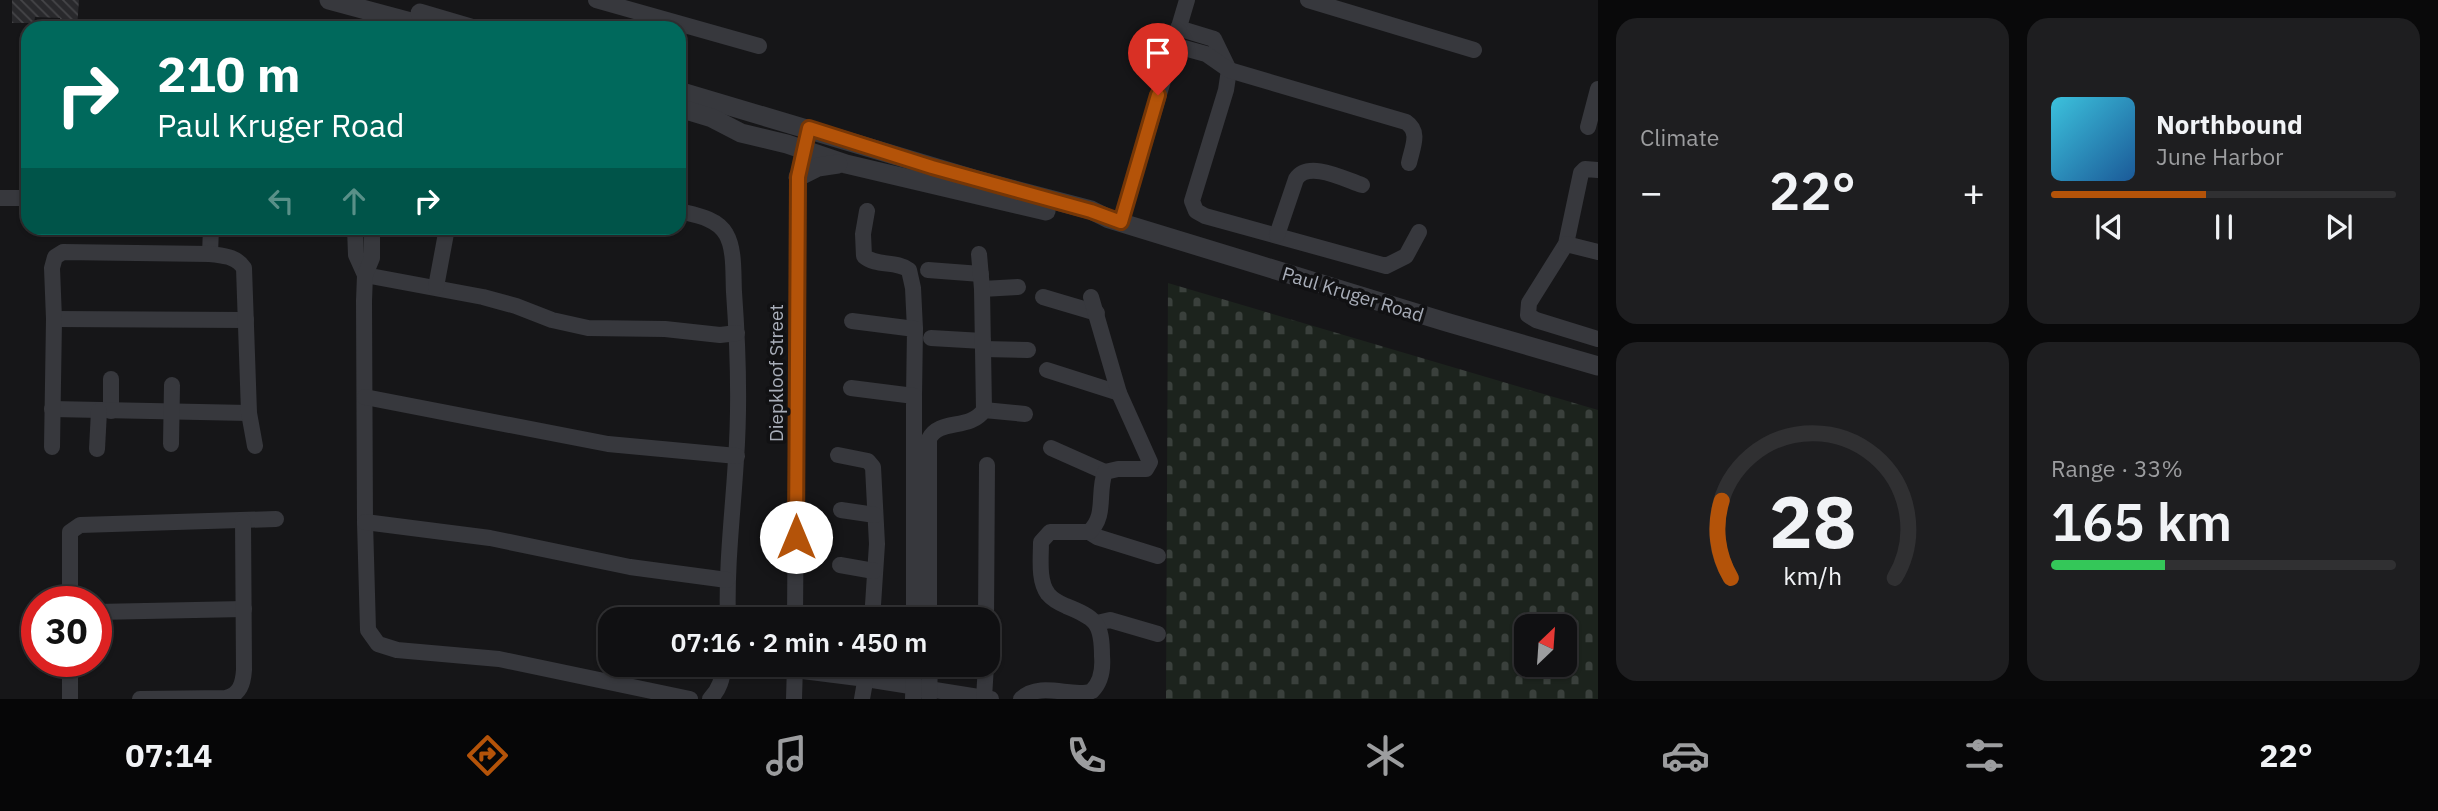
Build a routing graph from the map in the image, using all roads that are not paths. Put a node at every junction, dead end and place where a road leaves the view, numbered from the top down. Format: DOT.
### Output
graph roads {
  1 [pos="329,0"];
  2 [pos="368,0"];
  3 [pos="596,0"];
  4 [pos="1187,0"];
  5 [pos="1308,0"];
  6 [pos="1366,8"];
  7 [pos="426,19"];
  8 [pos="670,21"];
  9 [pos="686,25"];
  10 [pos="1178,27"];
  11 [pos="1173,45"];
  12 [pos="759,46"];
  13 [pos="1474,50"];
  14 [pos="1229,70"];
  15 [pos="1598,89"];
  16 [pos="686,93"];
  17 [pos="686,110"];
  18 [pos="1588,127"];
  19 [pos="809,128"];
  20 [pos="803,150"];
  21 [pos="1409,163"];
  22 [pos="846,164"];
  23 [pos="1598,170"];
  24 [pos="798,177"];
  25 [pos="1362,185"];
  26 [pos="0,198"];
  27 [pos="21,198"];
  28 [pos="867,211"];
  29 [pos="686,213"];
  30 [pos="1115,220"];
  31 [pos="1419,232"];
  32 [pos="211,235"];
  33 [pos="355,235"];
  34 [pos="372,235"];
  35 [pos="446,235"];
  36 [pos="1277,235"];
  37 [pos="1566,244"];
  38 [pos="1598,252"];
  39 [pos="211,254"];
  40 [pos="979,254"];
  41 [pos="928,270"];
  42 [pos="365,275"];
  43 [pos="982,281"];
  44 [pos="436,287"];
  45 [pos="1018,288"];
  46 [pos="1043,297"];
  47 [pos="1091,297"];
  48 [pos="1097,313"];
  49 [pos="54,319"];
  50 [pos="246,320"];
  51 [pos="852,321"];
  52 [pos="915,329"];
  53 [pos="737,333"];
  54 [pos="931,338"];
  55 [pos="1598,339"];
  56 [pos="983,345"];
  57 [pos="1028,350"];
  58 [pos="1598,366"];
  59 [pos="1047,370"];
  60 [pos="111,379"];
  61 [pos="172,385"];
  62 [pos="851,388"];
  63 [pos="1119,393"];
  64 [pos="914,396"];
  65 [pos="365,397"];
  66 [pos="52,409"];
  67 [pos="984,410"];
  68 [pos="105,411"];
  69 [pos="171,412"];
  70 [pos="249,413"];
  71 [pos="1026,414"];
  72 [pos="171,444"];
  73 [pos="254,446"];
  74 [pos="51,447"];
  75 [pos="1051,447"];
  76 [pos="97,449"];
  77 [pos="838,455"];
  78 [pos="737,456"];
  79 [pos="987,465"];
  80 [pos="1105,472"];
  81 [pos="841,510"];
  82 [pos="875,515"];
  83 [pos="276,519"];
  84 [pos="243,521"];
  85 [pos="365,522"];
  86 [pos="1089,532"];
  87 [pos="1158,556"];
  88 [pos="840,565"];
  89 [pos="874,571"];
  90 [pos="727,580"];
  91 [pos="70,586"];
  92 [pos="728,607"];
  93 [pos="795,607"];
  94 [pos="873,607"];
  95 [pos="914,607"];
  96 [pos="929,607"];
  97 [pos="986,607"];
  98 [pos="244,609"];
  99 [pos="112,612"];
  100 [pos="1097,623"];
  101 [pos="1158,634"];
  102 [pos="70,677"];
  103 [pos="722,677"];
  104 [pos="795,677"];
  105 [pos="866,677"];
  106 [pos="880,677"];
  107 [pos="983,677"];
  108 [pos="921,693"];
  109 [pos="977,698"];
  110 [pos="70,699"];
  111 [pos="140,699"];
  112 [pos="169,699"];
  113 [pos="690,699"];
  114 [pos="710,699"];
  115 [pos="794,699"];
  116 [pos="862,699"];
  117 [pos="1021,699"];
  1 -- 7 [label="street"];
  2 -- 7 [label="street"];
  3 -- 8 [label="street"];
  4 -- 10 [label="street"];
  5 -- 6 [label="street"];
  6 -- 13 [label="street"];
  9 -- 12 [label="street"];
  10 -- 11 [label="street"];
  10 -- 14 [label="street"];
  11 -- 14 [label="street"];
  11 -- 30 [label="street"];
  14 -- 21 [label="street"];
  14 -- 36 [label="street"];
  15 -- 18 [label="street"];
  16 -- 19 [label="street, Paul Kruger Road"];
  17 -- 20 [label="street, Paul Kruger Road"];
  19 -- 20 [label="street, Diepkloof Street"];
  19 -- 30 [label="street, Paul Kruger Road"];
  20 -- 22 [label="street, Paul Kruger Road"];
  20 -- 24 [label="street, Diepkloof Street"];
  22 -- 24 [label="street"];
  22 -- 30 [label="street, Paul Kruger Road"];
  23 -- 37 [label="street"];
  24 -- 93 [label="street, Diepkloof Street"];
  25 -- 36 [label="street"];
  26 -- 27 [label="street"];
  28 -- 52 [label="street"];
  29 -- 53 [label="street"];
  30 -- 58 [label="street, Paul Kruger Road"];
  31 -- 36 [label="street"];
  32 -- 39 [label="street"];
  33 -- 42 [label="street"];
  34 -- 42 [label="street"];
  35 -- 44 [label="street"];
  37 -- 38 [label="street"];
  37 -- 55 [label="street"];
  39 -- 49 [label="street"];
  39 -- 50 [label="street"];
  40 -- 43 [label="street"];
  41 -- 43 [label="street"];
  42 -- 44 [label="street"];
  42 -- 65 [label="street"];
  43 -- 45 [label="street"];
  43 -- 56 [label="street"];
  44 -- 53 [label="street"];
  46 -- 48 [label="street"];
  47 -- 48 [label="street"];
  48 -- 63 [label="street"];
  49 -- 50 [label="street"];
  49 -- 66 [label="street"];
  50 -- 70 [label="street"];
  51 -- 52 [label="street"];
  52 -- 64 [label="street"];
  53 -- 78 [label="street"];
  54 -- 56 [label="street"];
  56 -- 57 [label="street"];
  56 -- 67 [label="street"];
  59 -- 63 [label="street"];
  60 -- 68 [label="street"];
  61 -- 69 [label="street"];
  62 -- 64 [label="street"];
  63 -- 80 [label="street"];
  64 -- 95 [label="street"];
  65 -- 78 [label="street"];
  65 -- 85 [label="street"];
  66 -- 68 [label="street"];
  66 -- 74 [label="street"];
  67 -- 71 [label="street"];
  67 -- 96 [label="street"];
  68 -- 69 [label="street"];
  68 -- 76 [label="street"];
  69 -- 70 [label="street"];
  69 -- 72 [label="street"];
  70 -- 73 [label="street"];
  75 -- 80 [label="street"];
  77 -- 82 [label="street"];
  78 -- 90 [label="street"];
  79 -- 97 [label="street"];
  80 -- 86 [label="street"];
  81 -- 82 [label="street"];
  82 -- 89 [label="street"];
  83 -- 84 [label="street"];
  84 -- 91 [label="street"];
  84 -- 98 [label="street"];
  85 -- 90 [label="street"];
  85 -- 113 [label="street"];
  86 -- 87 [label="street"];
  86 -- 100 [label="street"];
  88 -- 89 [label="street"];
  89 -- 94 [label="street"];
  90 -- 92 [label="street"];
  98 -- 99 [label="street"];
  98 -- 112 [label="street"];
  100 -- 101 [label="street"];
  100 -- 117 [label="street"];
  102 -- 110 [label="street"];
  103 -- 114 [label="street"];
  104 -- 115 [label="street"];
  105 -- 116 [label="street"];
  106 -- 108 [label="street"];
  107 -- 109 [label="street"];
  108 -- 109 [label="street"];
  111 -- 112 [label="street"];
}
